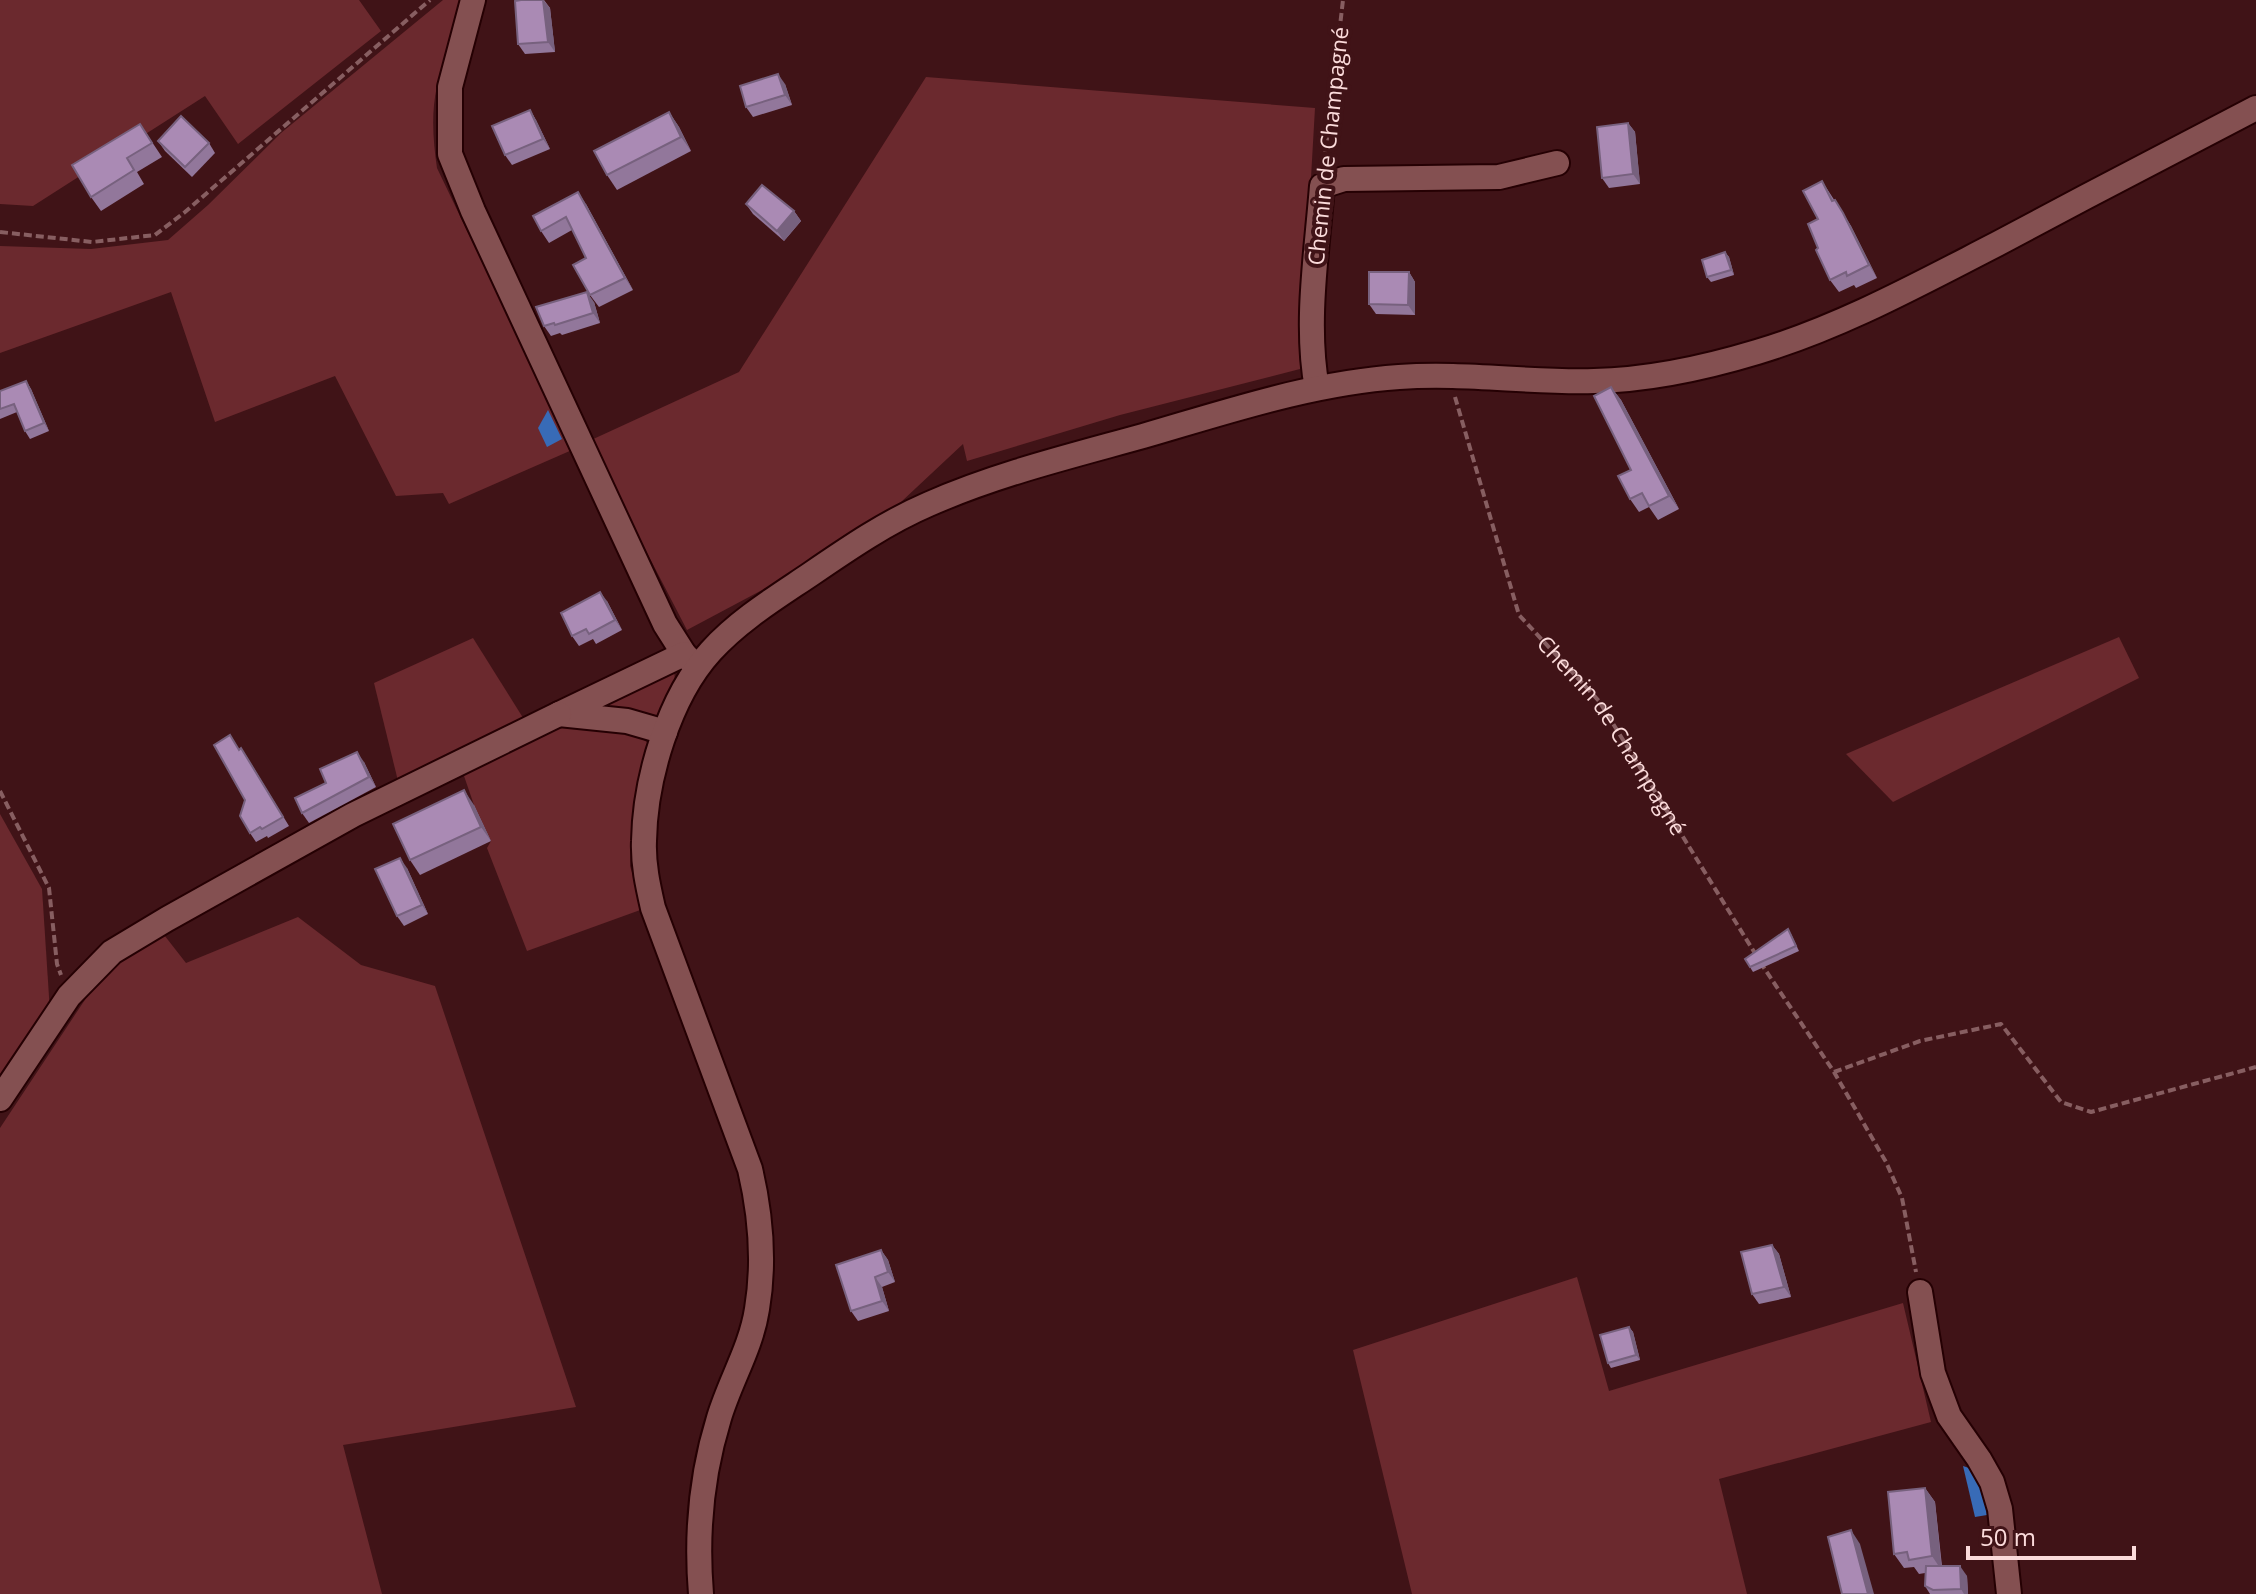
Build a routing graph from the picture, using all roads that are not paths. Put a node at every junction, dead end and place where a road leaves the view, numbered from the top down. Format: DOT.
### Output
graph roads {
  1 [pos="473,0"];
  2 [pos="2256,108"];
  3 [pos="1557,163"];
  4 [pos="1317,388"];
  5 [pos="690,661"];
  6 [pos="559,714"];
  7 [pos="665,732"];
  8 [pos="0,1099"];
  9 [pos="1920,1292"];
  10 [pos="701,1594"];
  11 [pos="2009,1594"];
  1 -- 5 [label="street"];
  2 -- 4 [label="street"];
  3 -- 4 [label="street, Chemin de Champagné"];
  4 -- 5 [label="street"];
  5 -- 6 [label="street"];
  5 -- 7 [label="street"];
  6 -- 7 [label="street"];
  6 -- 8 [label="street"];
  7 -- 10 [label="street"];
  9 -- 11 [label="street"];
}
